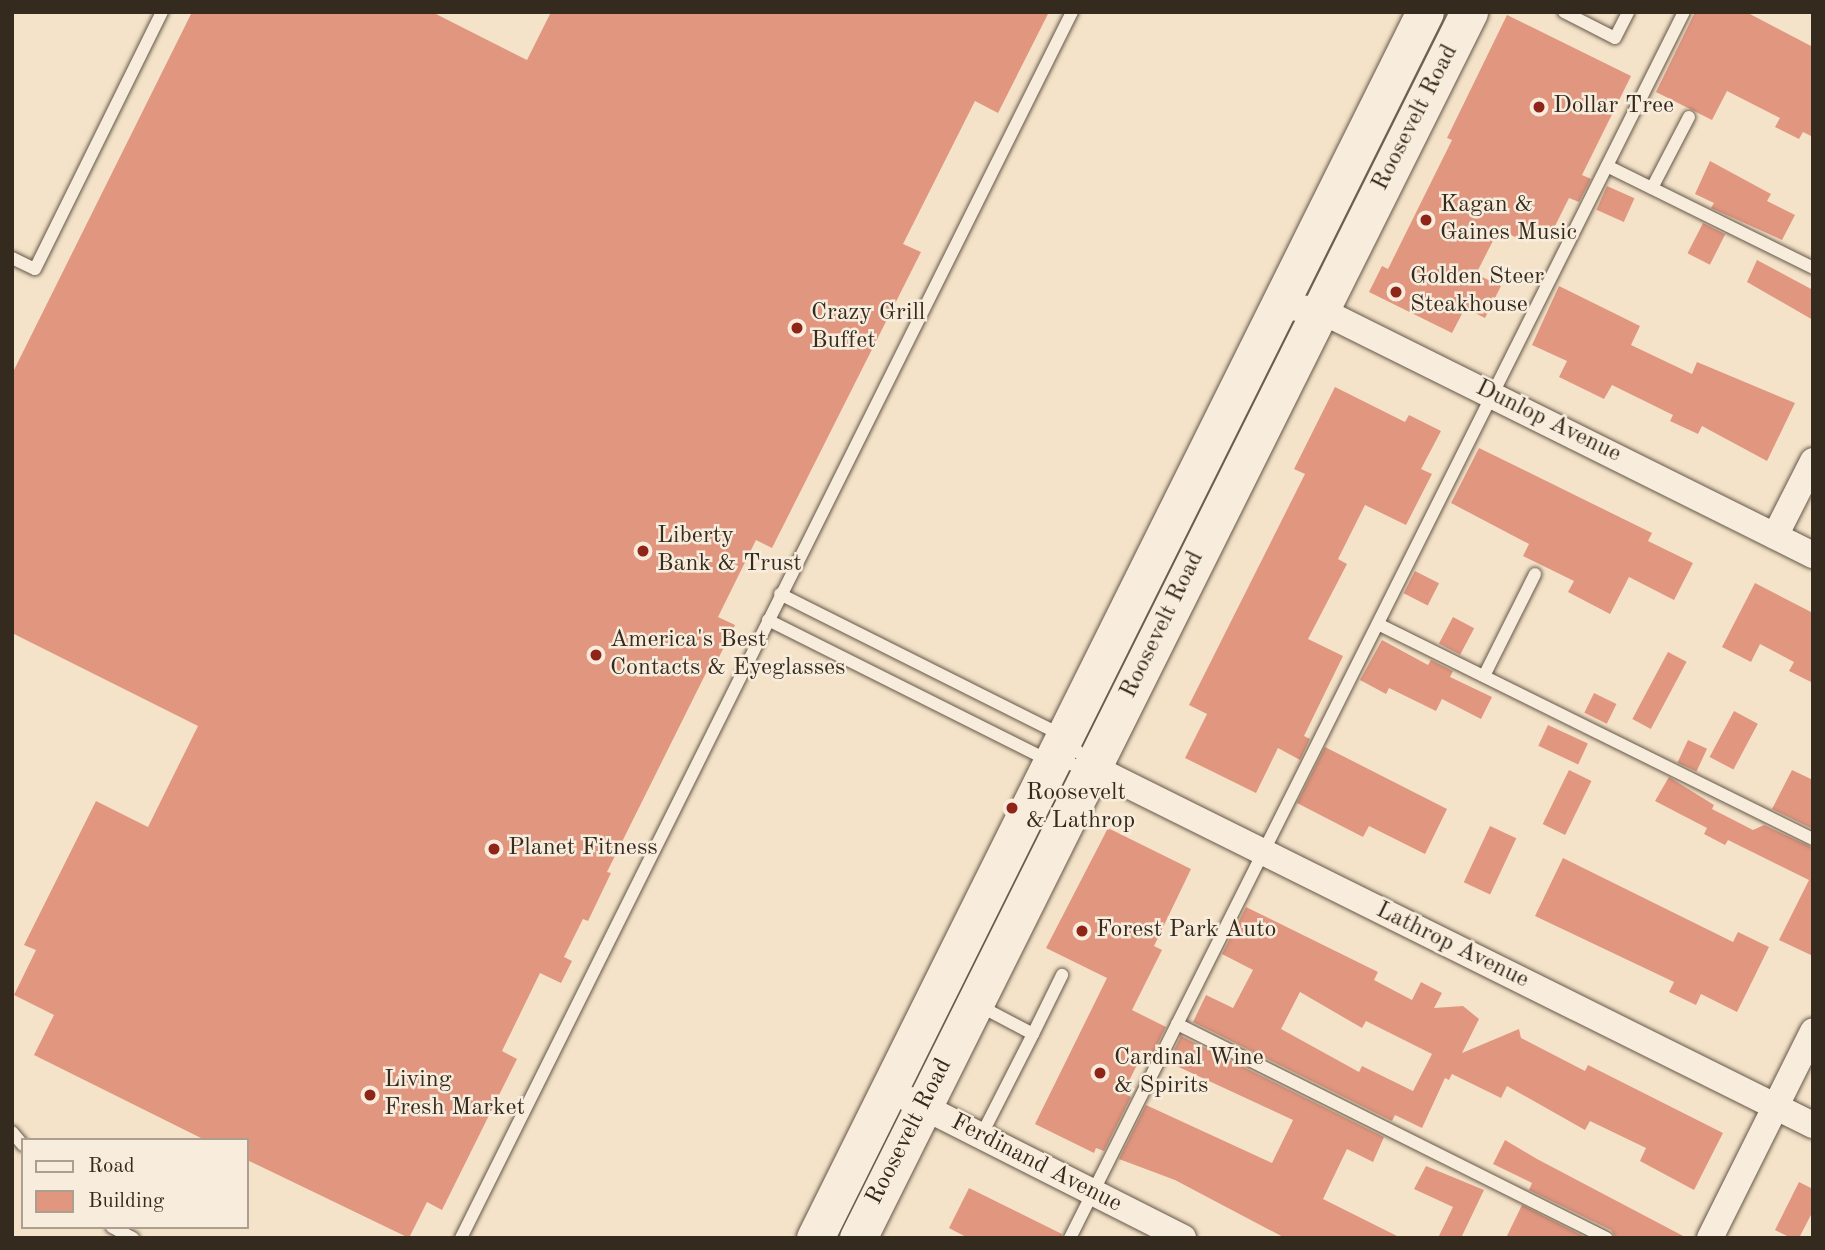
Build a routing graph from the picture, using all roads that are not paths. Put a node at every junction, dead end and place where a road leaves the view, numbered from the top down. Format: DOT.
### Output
graph roads {
  1 [pos="162,12"];
  2 [pos="1072,12"];
  3 [pos="1425,12"];
  4 [pos="1469,12"];
  5 [pos="1564,12"];
  6 [pos="1628,12"];
  7 [pos="1684,12"];
  8 [pos="1689,117"];
  9 [pos="1608,166"];
  10 [pos="1652,188"];
  11 [pos="12,258"];
  12 [pos="1813,268"];
  13 [pos="1278,306"];
  14 [pos="1320,310"];
  15 [pos="1493,395"];
  16 [pos="1813,461"];
  17 [pos="1775,536"];
  18 [pos="1813,555"];
  19 [pos="1535,574"];
  20 [pos="780,594"];
  21 [pos="768,620"];
  22 [pos="1378,624"];
  23 [pos="1483,676"];
  24 [pos="1058,749"];
  25 [pos="1092,767"];
  26 [pos="1813,839"];
  27 [pos="1263,852"];
  28 [pos="1062,975"];
  29 [pos="957,995"];
  30 [pos="1177,1024"];
  31 [pos="1813,1031"];
  32 [pos="1033,1034"];
  33 [pos="889,1090"];
  34 [pos="1776,1106"];
  35 [pos="923,1107"];
  36 [pos="1813,1125"];
  37 [pos="981,1136"];
  38 [pos="1093,1192"];
  39 [pos="116,1229"];
  40 [pos="133,1238"];
  41 [pos="461,1238"];
  42 [pos="815,1238"];
  43 [pos="858,1238"];
  44 [pos="1070,1238"];
  45 [pos="1183,1238"];
  46 [pos="1608,1238"];
  47 [pos="1710,1238"];
  1 -- 11 [label="lane"];
  2 -- 20 [label="lane"];
  3 -- 13 [label="main road, Roosevelt Road"];
  4 -- 14 [label="main road, Roosevelt Road"];
  5 -- 6 [label="lane"];
  7 -- 9 [label="lane"];
  8 -- 10 [label="lane"];
  9 -- 10 [label="lane"];
  9 -- 15 [label="lane"];
  10 -- 12 [label="lane"];
  13 -- 14 [label="street, Dunlop Avenue"];
  13 -- 24 [label="main road, Roosevelt Road"];
  14 -- 15 [label="street, Dunlop Avenue"];
  14 -- 25 [label="main road, Roosevelt Road"];
  15 -- 17 [label="street, Dunlop Avenue"];
  15 -- 22 [label="lane"];
  16 -- 17 [label="street"];
  17 -- 18 [label="street, Dunlop Avenue"];
  19 -- 23 [label="lane"];
  20 -- 21 [label="lane"];
  20 -- 24 [label="lane"];
  21 -- 24 [label="lane"];
  21 -- 41 [label="lane"];
  22 -- 23 [label="lane"];
  22 -- 27 [label="lane"];
  23 -- 26 [label="lane"];
  24 -- 25 [label="lane"];
  24 -- 25 [label="lane"];
  24 -- 29 [label="main road, Roosevelt Road"];
  25 -- 27 [label="street, Lathrop Avenue"];
  25 -- 29 [label="main road, Roosevelt Road"];
  27 -- 30 [label="lane"];
  27 -- 34 [label="street, Lathrop Avenue"];
  28 -- 32 [label="lane"];
  29 -- 32 [label="lane"];
  29 -- 33 [label="main road, Roosevelt Road"];
  29 -- 35 [label="main road, Roosevelt Road"];
  30 -- 38 [label="lane"];
  30 -- 46 [label="lane"];
  31 -- 34 [label="street"];
  32 -- 37 [label="lane"];
  33 -- 35 [label="street, Ferdinand Avenue"];
  33 -- 42 [label="main road, Roosevelt Road"];
  34 -- 36 [label="street, Lathrop Avenue"];
  34 -- 47 [label="street"];
  35 -- 37 [label="street, Ferdinand Avenue"];
  35 -- 43 [label="main road, Roosevelt Road"];
  37 -- 38 [label="street, Ferdinand Avenue"];
  38 -- 44 [label="lane"];
  38 -- 45 [label="street, Ferdinand Avenue"];
  39 -- 40 [label="lane"];
}
